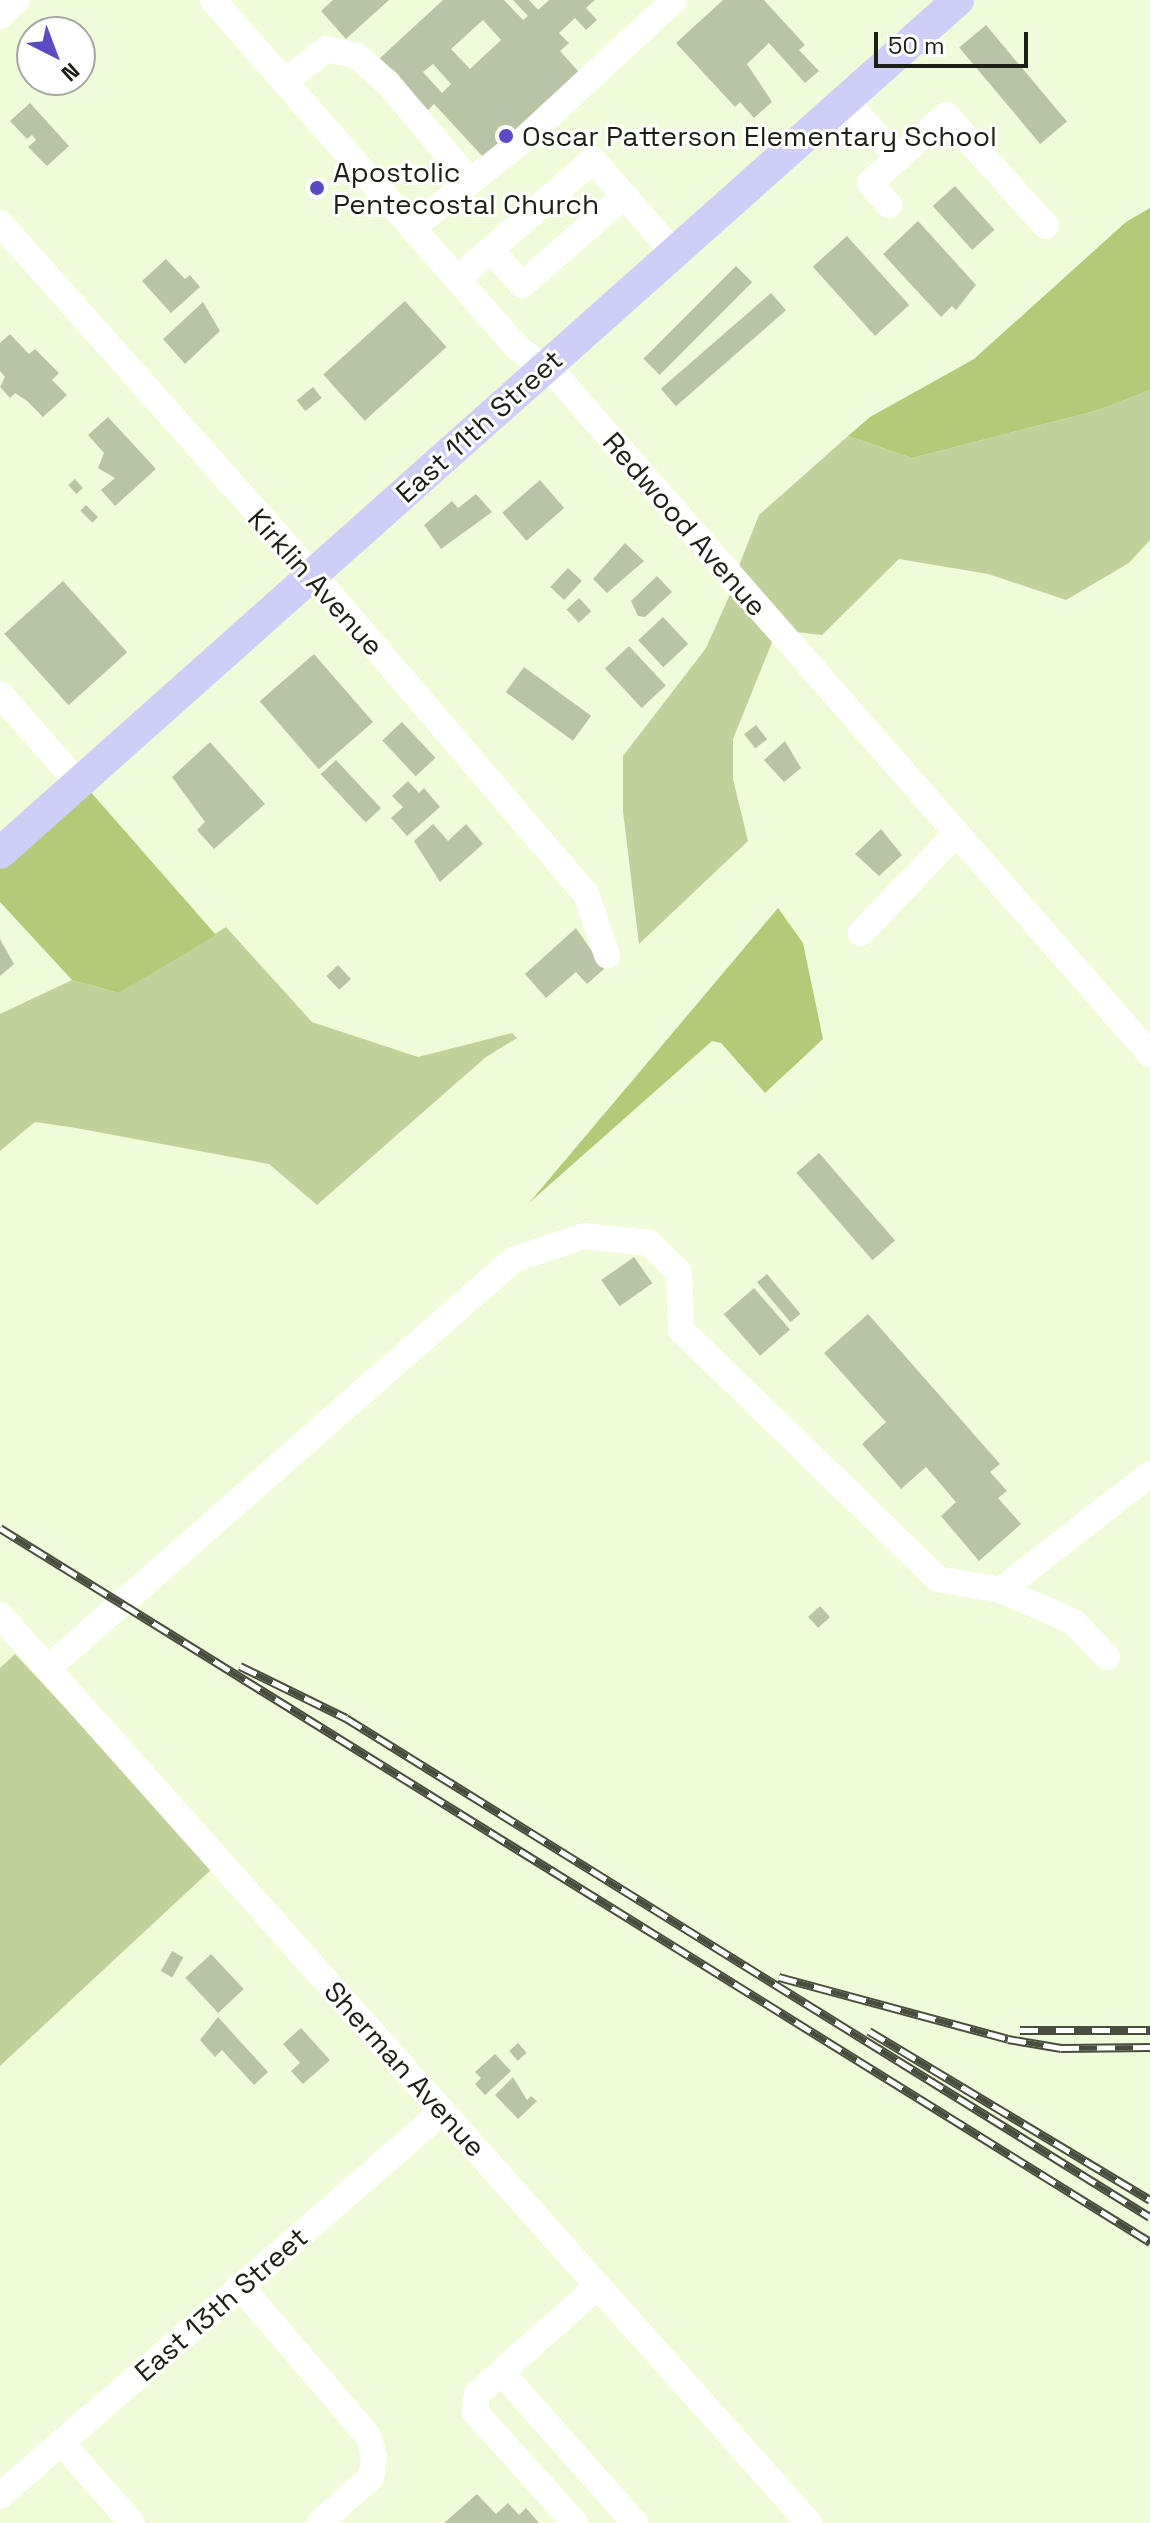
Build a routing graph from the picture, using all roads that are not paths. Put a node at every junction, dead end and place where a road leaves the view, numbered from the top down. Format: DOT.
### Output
graph roads {
  1 [pos="17,0"];
  2 [pos="213,0"];
  3 [pos="674,0"];
  4 [pos="958,0"];
  5 [pos="0,16"];
  6 [pos="285,81"];
  7 [pos="845,100"];
  8 [pos="898,158"];
  9 [pos="469,180"];
  10 [pos="624,196"];
  11 [pos="889,205"];
  12 [pos="0,223"];
  13 [pos="1046,226"];
  14 [pos="413,227"];
  15 [pos="491,250"];
  16 [pos="673,252"];
  17 [pos="458,278"];
  18 [pos="544,368"];
  19 [pos="310,576"];
  20 [pos="0,694"];
  21 [pos="78,783"];
  22 [pos="956,834"];
  23 [pos="0,853"];
  24 [pos="861,933"];
  25 [pos="607,955"];
  26 [pos="1150,1054"];
  27 [pos="1150,1474"];
  28 [pos="1001,1590"];
  29 [pos="0,1615"];
  30 [pos="1107,1657"];
  31 [pos="48,1668"];
  32 [pos="443,2111"];
  33 [pos="240,2286"];
  34 [pos="598,2286"];
  35 [pos="501,2372"];
  36 [pos="61,2442"];
  37 [pos="0,2496"];
  38 [pos="132,2523"];
  39 [pos="320,2523"];
  40 [pos="575,2523"];
  41 [pos="635,2523"];
  42 [pos="809,2523"];
  1 -- 5 [label="street"];
  2 -- 6 [label="street, Redwood Avenue"];
  3 -- 9 [label="street"];
  4 -- 7 [label="main road, East 11th Street"];
  6 -- 9 [label="street"];
  6 -- 14 [label="street, Redwood Avenue"];
  7 -- 8 [label="street"];
  7 -- 16 [label="main road, East 11th Street"];
  8 -- 11 [label="street"];
  8 -- 13 [label="street"];
  9 -- 14 [label="street"];
  10 -- 15 [label="street"];
  10 -- 15 [label="street"];
  10 -- 16 [label="street"];
  12 -- 19 [label="street, Kirklin Avenue"];
  14 -- 17 [label="street, Redwood Avenue"];
  15 -- 17 [label="street"];
  16 -- 18 [label="main road, East 11th Street"];
  17 -- 18 [label="street, Redwood Avenue"];
  18 -- 19 [label="main road, East 11th Street"];
  18 -- 22 [label="street, Redwood Avenue"];
  19 -- 21 [label="main road, East 11th Street"];
  19 -- 25 [label="street, Kirklin Avenue"];
  20 -- 21 [label="street"];
  21 -- 23 [label="main road, East 11th Street"];
  22 -- 24 [label="street"];
  22 -- 26 [label="street, Redwood Avenue"];
  27 -- 28 [label="street"];
  28 -- 30 [label="street"];
  28 -- 31 [label="street"];
  29 -- 31 [label="street, Sherman Avenue"];
  31 -- 32 [label="street, Sherman Avenue"];
  32 -- 33 [label="street, East 13th Street"];
  32 -- 34 [label="street, Sherman Avenue"];
  33 -- 36 [label="street, East 13th Street"];
  33 -- 39 [label="street"];
  34 -- 35 [label="street"];
  34 -- 42 [label="street, Sherman Avenue"];
  35 -- 40 [label="street"];
  35 -- 41 [label="street"];
  36 -- 37 [label="street, East 13th Street"];
  36 -- 38 [label="street"];
}
